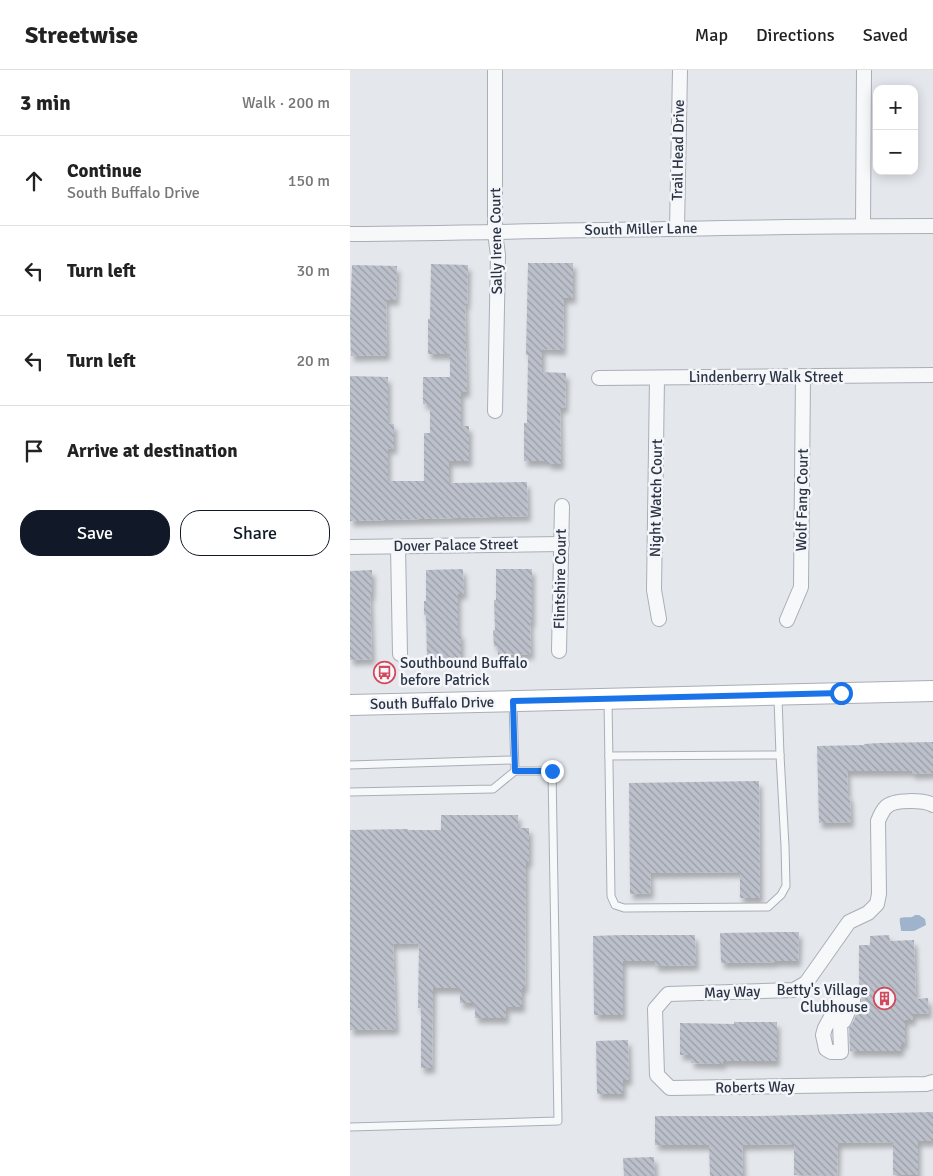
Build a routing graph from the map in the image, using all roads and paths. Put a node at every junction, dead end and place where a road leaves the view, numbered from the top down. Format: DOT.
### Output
graph roads {
  1 [pos="495,70"];
  2 [pos="680,70"];
  3 [pos="864,70"];
  4 [pos="863,226"];
  5 [pos="933,226"];
  6 [pos="677,229"];
  7 [pos="495,233"];
  8 [pos="350,234"];
  9 [pos="933,375"];
  10 [pos="803,376"];
  11 [pos="600,378"];
  12 [pos="658,378"];
  13 [pos="495,411"];
  14 [pos="562,506"];
  15 [pos="562,544"];
  16 [pos="398,546"];
  17 [pos="350,547"];
  18 [pos="659,618"];
  19 [pos="787,620"];
  20 [pos="559,651"];
  21 [pos="400,654"];
  22 [pos="933,691"];
  23 [pos="778,695"];
  24 [pos="608,699"];
  25 [pos="513,701"];
  26 [pos="350,705"];
  27 [pos="780,755"];
  28 [pos="609,756"];
  29 [pos="514,760"];
  30 [pos="350,765"];
  31 [pos="515,771"];
  32 [pos="350,792"];
  33 [pos="933,805"];
  34 [pos="661,1002"];
  35 [pos="933,1082"];
  36 [pos="350,1127"];
  1 -- 7 [label="street, Sally Irene Court"];
  2 -- 6 [label="street, Trail Head Drive"];
  3 -- 4 [label="street"];
  4 -- 5 [label="street, South Miller Lane"];
  4 -- 6 [label="street, South Miller Lane"];
  6 -- 7 [label="street, South Miller Lane"];
  7 -- 8 [label="street, South Miller Lane"];
  7 -- 13 [label="street, Sally Irene Court"];
  9 -- 10 [label="street, Lindenberry Walk Street"];
  10 -- 12 [label="street, Lindenberry Walk Street"];
  10 -- 19 [label="street, Wolf Fang Court"];
  11 -- 12 [label="street, Lindenberry Walk Street"];
  12 -- 18 [label="street, Night Watch Court"];
  14 -- 15 [label="street, Flintshire Court"];
  15 -- 16 [label="street, Dover Palace Street"];
  15 -- 20 [label="street, Flintshire Court"];
  16 -- 17 [label="street, Dover Palace Street"];
  16 -- 21 [label="street"];
  22 -- 23 [label="main road, South Buffalo Drive"];
  23 -- 24 [label="main road, South Buffalo Drive"];
  23 -- 27 [label="lane"];
  24 -- 25 [label="main road, South Buffalo Drive"];
  24 -- 28 [label="lane"];
  25 -- 26 [label="main road, South Buffalo Drive"];
  25 -- 29 [label="lane"];
  27 -- 28 [label="lane"];
  27 -- 28 [label="lane"];
  29 -- 30 [label="lane"];
  29 -- 31 [label="lane"];
  31 -- 32 [label="lane"];
  31 -- 36 [label="lane"];
  33 -- 34 [label="street, May Way"];
  34 -- 35 [label="street, Roberts Way"];
}
